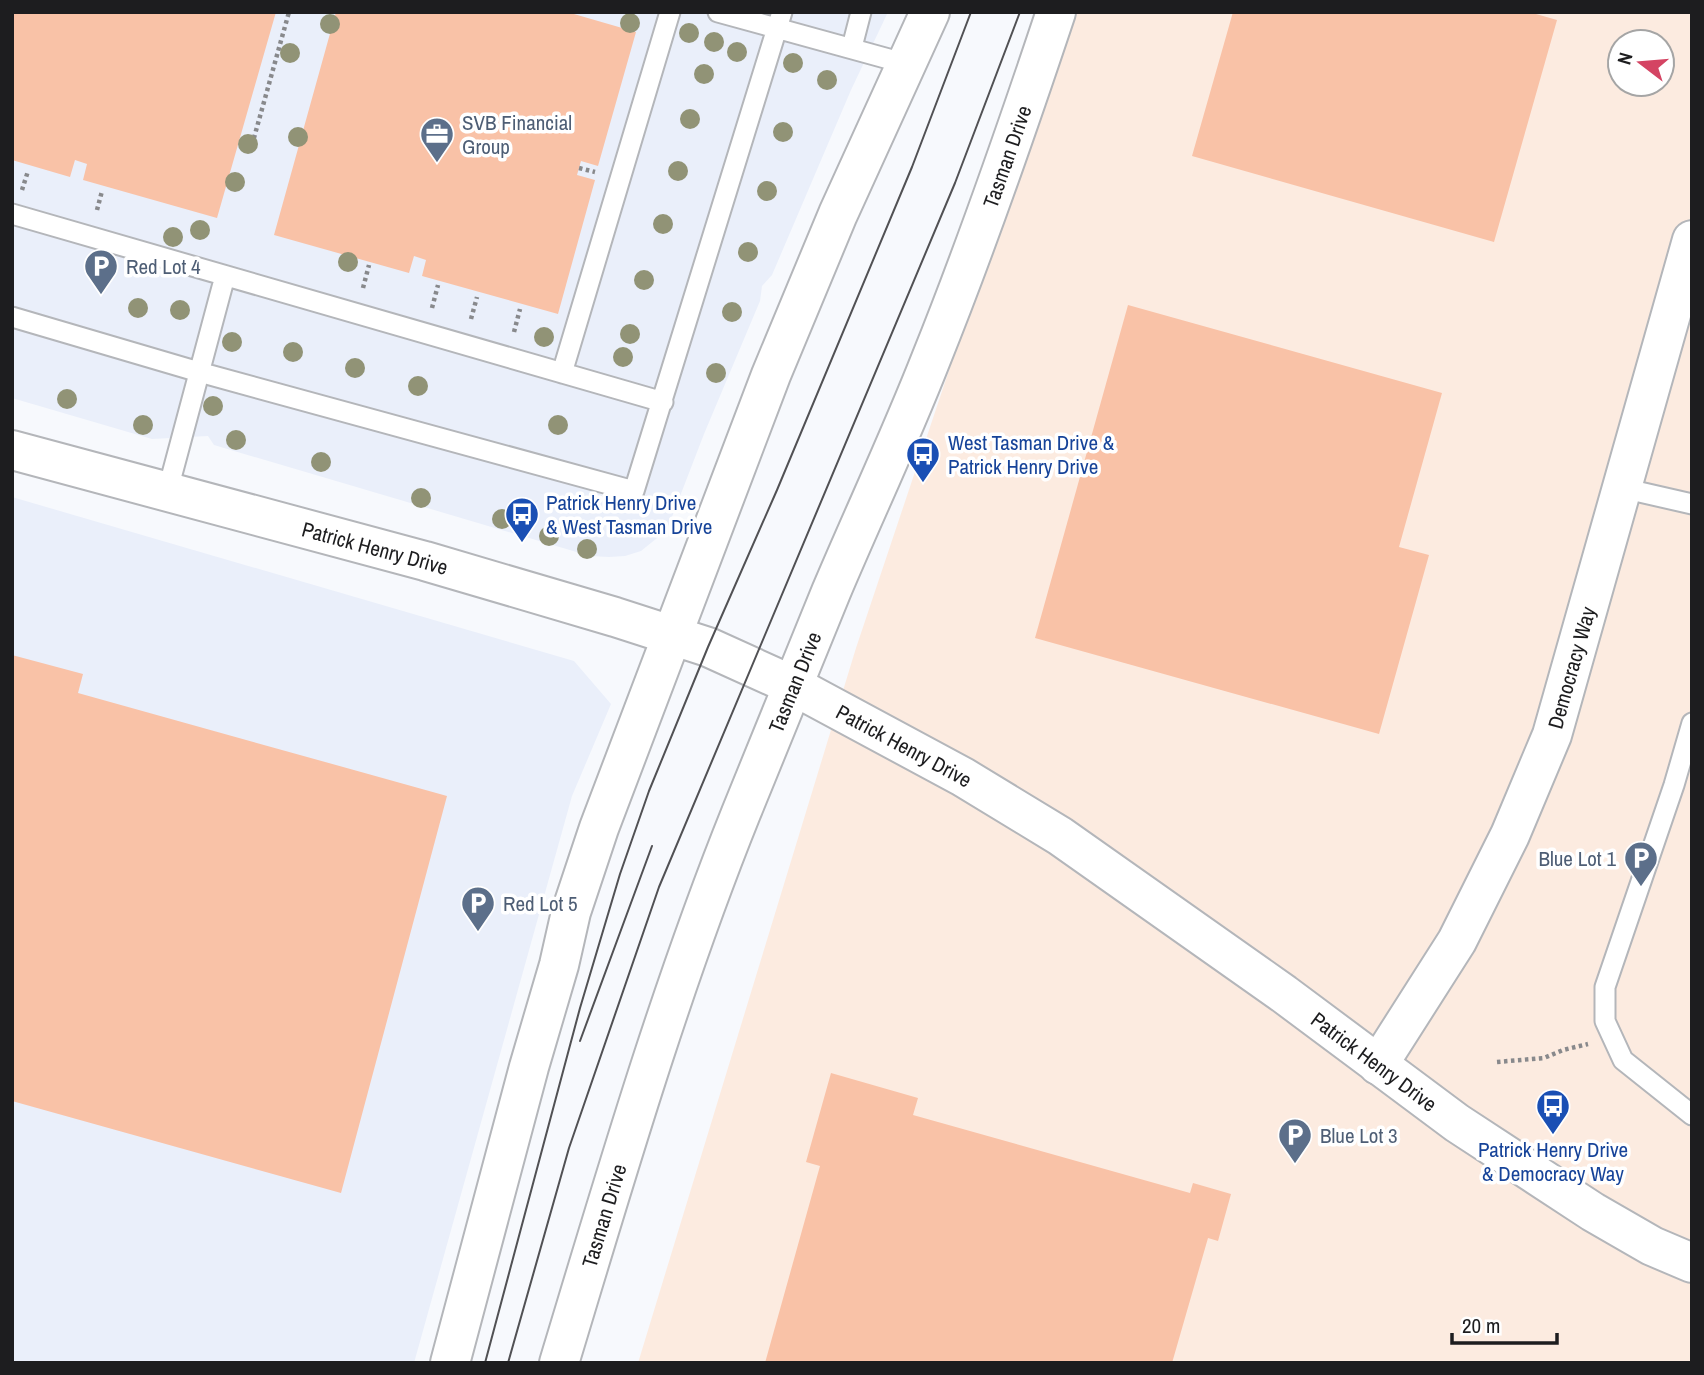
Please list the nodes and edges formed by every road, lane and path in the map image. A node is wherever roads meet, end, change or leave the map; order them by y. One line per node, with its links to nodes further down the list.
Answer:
1 (289, 12): 10 (path)
2 (670, 12): 18 (lane)
3 (718, 12): 7 (lane)
4 (861, 12): 8 (lane)
5 (930, 12): 9 (main road)
6 (1056, 12): 25 (main road, Tasman Drive)
7 (780, 20): 8 (lane); 19 (lane)
8 (852, 47): 9 (lane)
9 (907, 64): 24 (main road)
10 (252, 145)
11 (579, 168): 12 (path)
12 (598, 173)
13 (12, 214): 15 (lane)
14 (1692, 240): 21 (main road, Democracy Way)
15 (225, 276): 17 (lane); 18 (lane)
16 (12, 317): 17 (lane)
17 (199, 372): 19 (lane); 22 (lane)
18 (562, 373): 19 (lane)
19 (663, 402)
20 (12, 450): 22 (main road, Patrick Henry Drive)
21 (1622, 488): 23 (lane); 29 (main road, Democracy Way)
22 (167, 493): 24 (main road, Patrick Henry Drive)
23 (1692, 505)
24 (671, 634): 25 (main road, Patrick Henry Drive); 32 (main road)
25 (794, 687): 29 (main road, Patrick Henry Drive); 33 (main road, Tasman Drive)
26 (1692, 723): 27 (lane)
27 (1613, 1039): 28 (path); 30 (lane)
28 (1497, 1062)
29 (1378, 1065): 31 (main road, Patrick Henry Drive)
30 (1692, 1115)
31 (1692, 1263)
32 (450, 1363)
33 (559, 1363)

